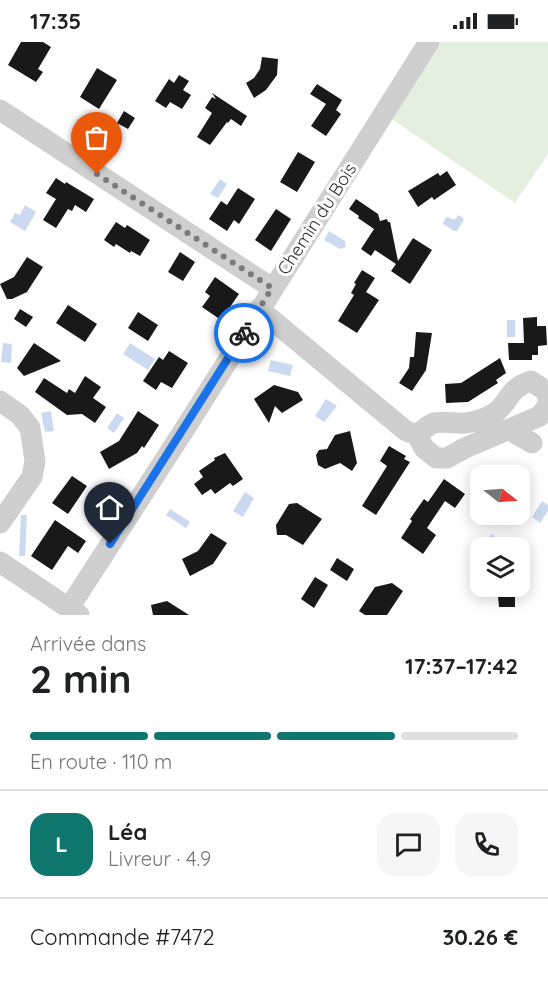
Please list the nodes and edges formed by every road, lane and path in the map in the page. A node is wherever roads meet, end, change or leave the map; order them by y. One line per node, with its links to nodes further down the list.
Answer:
1 (429, 42): 3 (street, Chemin du Bois)
2 (0, 110): 3 (street)
3 (272, 288): 4 (street, Chemin du Bois)
4 (259, 309): 9 (street); 13 (street, Chemin du Bois)
5 (548, 398): 9 (street)
6 (0, 401): 11 (street)
7 (548, 405): 8 (street)
8 (508, 429): 9 (street); 10 (street)
9 (417, 435)
10 (532, 443)
11 (0, 523)
12 (0, 562): 13 (street)
13 (74, 611)

